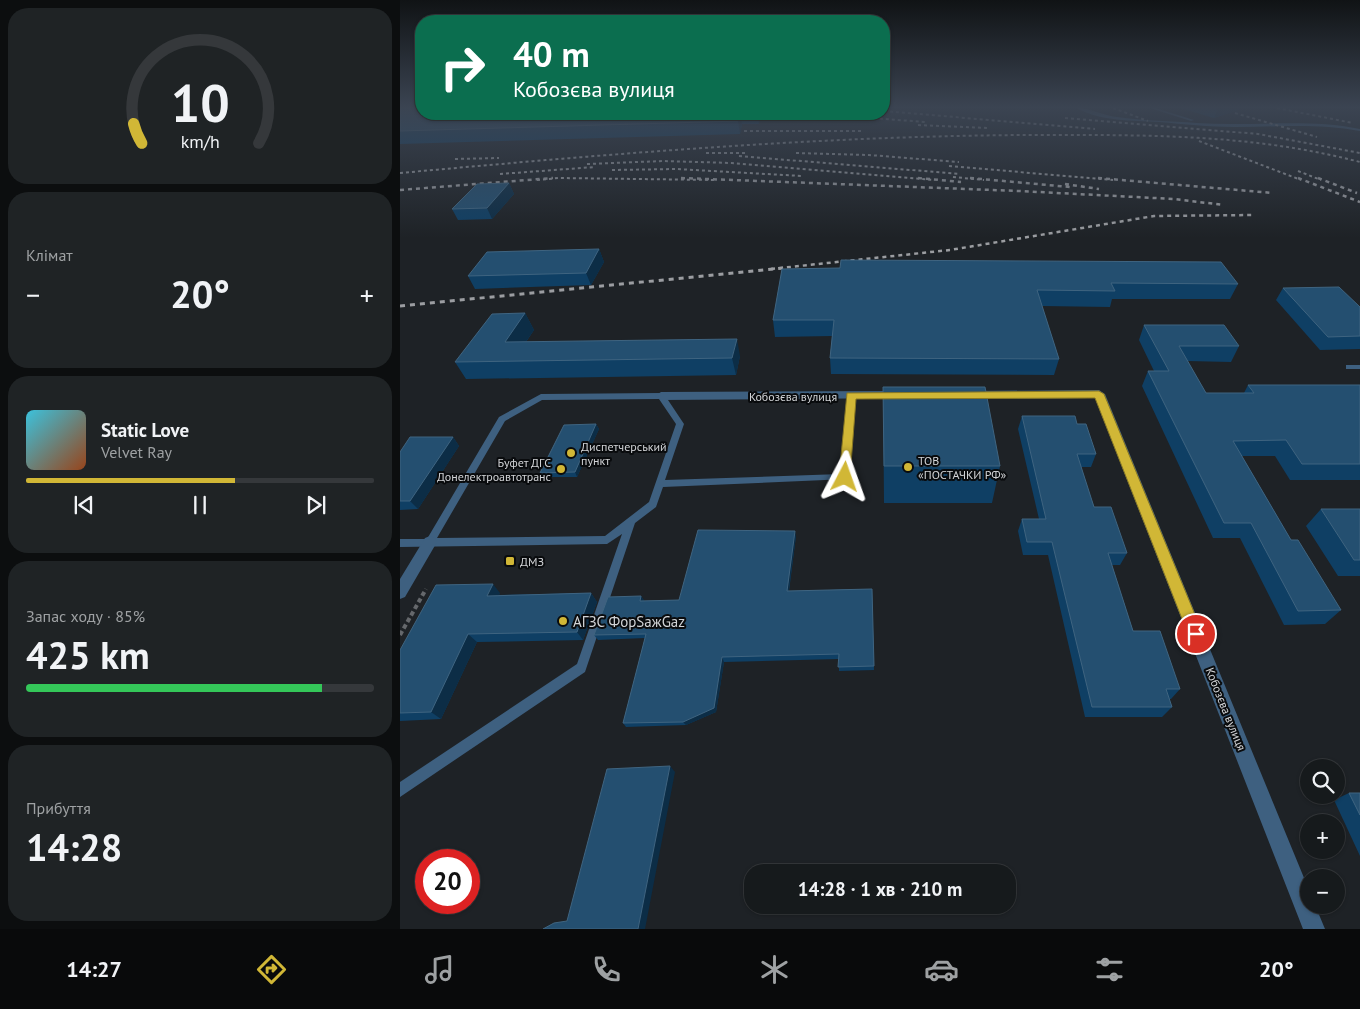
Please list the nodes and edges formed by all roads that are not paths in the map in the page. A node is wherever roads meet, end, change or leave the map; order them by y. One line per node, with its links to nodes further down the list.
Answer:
1 (1349, 367): 2 (lane)
2 (1360, 367)
3 (851, 395): 4 (street, Кобозєва вулиця); 6 (street, Кобозєва вулиця); 7 (lane)
4 (910, 395)
5 (950, 395): 13 (street, Кобозєва вулиця)
6 (661, 396): 7 (lane); 9 (lane)
7 (660, 484): 8 (lane)
8 (631, 521): 9 (lane); 12 (lane)
9 (430, 542): 10 (lane); 11 (street)
10 (400, 543)
11 (400, 592)
12 (400, 790)
13 (1314, 929)

